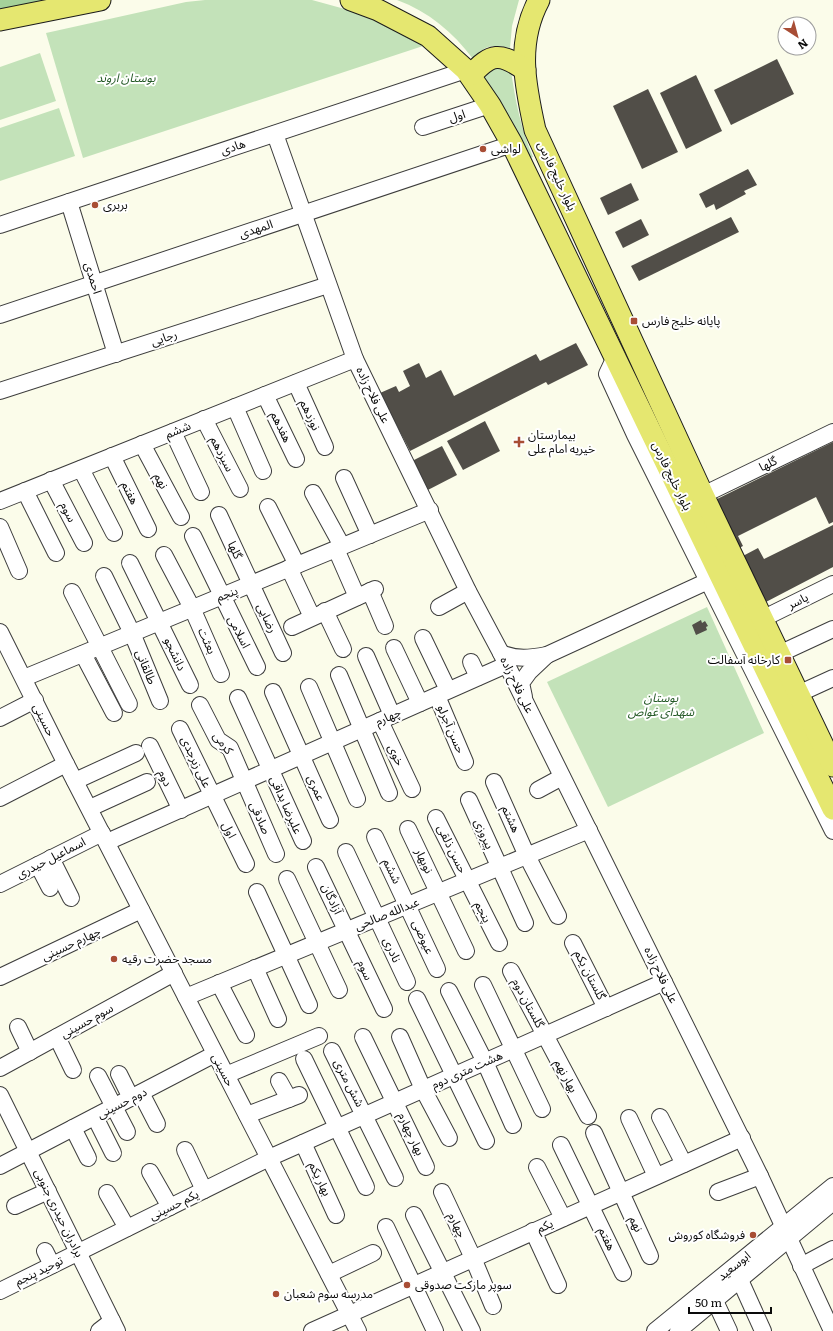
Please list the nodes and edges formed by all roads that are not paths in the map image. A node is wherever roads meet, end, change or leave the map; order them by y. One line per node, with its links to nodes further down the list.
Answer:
1 (100, 0): 4 (main road)
2 (351, 0): 6 (main road, بلوار خلیج فارس)
3 (539, 0): 5 (main road, بلوار خلیج فارس)
4 (0, 20)
5 (524, 70): 6 (main road); 39 (main road, بلوار خلیج فارس)
6 (469, 72): 7 (main road, بلوار خلیج فارس); 9 (street, هادی)
7 (490, 105): 8 (street, اول); 10 (main road, بلوار خلیج فارس)
8 (423, 127)
9 (274, 134): 11 (street, هادی); 12 (street, علی فلاح زاده)
10 (512, 144): 12 (street, المهدی); 18 (main road, بلوار خلیج فارس)
11 (69, 202): 13 (street, هادی); 14 (street, احمدی)
12 (303, 214): 14 (street, المهدی); 15 (street, علی فلاح زاده)
13 (0, 225)
14 (94, 283): 16 (street, المهدی); 17 (street, احمدی)
15 (328, 285): 17 (street, رجایی); 19 (street, علی فلاح زاده)
16 (0, 315)
17 (116, 354): 21 (street, رجایی)
18 (615, 357): 58 (street); 128 (main road, بلوار خلیج فارس)
19 (355, 359): 20 (street, ششم); 42 (street, علی فلاح زاده)
20 (296, 383): 22 (street, ششم); 28 (street, نوزدهم)
21 (0, 391)
22 (265, 395): 23 (street, ششم); 30 (street, هفدهم)
23 (235, 407): 24 (street, ششم); 32 (street)
24 (204, 420): 25 (street, ششم); 35 (street, سیزدهم)
25 (173, 432): 27 (street, ششم); 37 (street)
26 (833, 432): 39 (street, گلها)
27 (142, 444): 29 (street, ششم); 44 (street, نهم)
28 (325, 447)
29 (112, 456): 31 (street, ششم); 46 (street, هفتم)
30 (296, 459)
31 (81, 469): 34 (street, ششم); 47 (street)
32 (263, 471)
33 (344, 478): 48 (street)
34 (51, 480): 36 (street, ششم); 50 (street, سوم)
35 (240, 489)
36 (25, 491): 40 (street, ششم); 52 (street)
37 (202, 492)
38 (313, 493): 51 (street)
39 (703, 495): 68 (main road, بلوار خلیج فارس)
40 (0, 501)
41 (268, 507): 55 (street)
42 (430, 510): 48 (street, پنجم); 61 (street, علی فلاح زاده)
43 (219, 515): 59 (street, گلها)
44 (181, 517)
45 (0, 527): 56 (street)
46 (148, 529)
47 (114, 533)
48 (370, 535): 51 (street, پنجم)
49 (193, 536): 64 (street, اسلامی)
50 (84, 543)
51 (339, 548): 55 (street, پنجم); 63 (street)
52 (56, 553)
53 (164, 555): 66 (street, بعثت)
54 (130, 563): 69 (street, دانشجو)
55 (293, 567): 59 (street, پنجم); 67 (street)
56 (19, 571)
57 (104, 576): 74 (street, طالقانی)
58 (708, 581): 82 (street); 134 (street)
59 (251, 584): 64 (street, پنجم); 79 (street, رضایی)
60 (833, 584): 68 (street, یاسر)
61 (468, 591): 65 (street); 84 (street, علی فلاح زاده)
62 (72, 592): 76 (street)
63 (367, 592): 67 (street); 70 (street)
64 (222, 596): 66 (street, پنجم); 86 (street, اسلامی)
65 (439, 606)
66 (192, 608): 69 (street, پنجم); 87 (street, بعثت)
67 (318, 614): 71 (street); 78 (street)
68 (762, 619): 81 (main road, بلوار خلیج فارس)
69 (160, 622): 74 (street, پنجم); 92 (street, دانشجو)
70 (385, 626)
71 (292, 627)
72 (833, 629): 81 (street)
73 (0, 632): 90 (street, حسینی)
74 (132, 633): 76 (street, پنجم); 99 (street, طالقانی)
75 (423, 638): 95 (street)
76 (101, 646): 80 (street, پنجم); 102 (street)
77 (394, 648): 101 (street)
78 (343, 649)
79 (284, 653)
80 (83, 654): 90 (street, پنجم); 104 (street)
81 (779, 654): 96 (main road, بلوار خلیج فارس)
82 (547, 655): 84 (street); 100 (street)
83 (366, 656): 106 (street, خوی)
84 (504, 659): 89 (street, چهارم); 100 (street, علی فلاح زاده)
85 (471, 662): 89 (street)
86 (257, 667)
87 (221, 674)
88 (338, 675): 108 (street)
89 (478, 677): 95 (street, چهارم)
90 (24, 678): 98 (street, حسینی)
91 (833, 678): 96 (street)
92 (190, 685)
93 (309, 687): 109 (street)
94 (273, 692): 111 (street, عمری)
95 (443, 693): 101 (street, چهارم); 112 (street, حسن آجرلو)
96 (798, 694): 110 (main road, بلوار خلیج فارس)
97 (238, 698): 114 (street)
98 (35, 700): 105 (street); 113 (street, حسینی)
99 (160, 701)
100 (525, 702): 115 (street, علی فلاح زاده)
101 (420, 703): 106 (street, چهارم)
102 (129, 704)
103 (200, 705): 117 (street, کرمی)
104 (114, 713)
105 (0, 718)
106 (386, 718): 108 (street, چهارم); 120 (street, خوی)
107 (180, 729): 123 (street, علی زبرجدی)
108 (361, 729): 109 (street, چهارم); 122 (street)
109 (332, 742): 111 (street, چهارم); 125 (street)
110 (831, 755)
111 (302, 756): 114 (street, چهارم); 131 (street, عمری)
112 (458, 757)
113 (66, 764): 116 (street, حسینی); 124 (street)
114 (270, 770): 117 (street, چهارم); 137 (street, علیرضا بداقی)
115 (562, 777): 121 (street); 133 (street, علی فلاح زاده)
116 (75, 781): 127 (street, حسینی); 129 (street, دوم)
117 (244, 781): 123 (street, چهارم); 139 (street, صادقی)
118 (147, 782): 127 (street)
119 (494, 782): 140 (street, هشتم)
120 (412, 789)
121 (538, 790)
122 (389, 793)
123 (212, 796): 129 (street, چهارم); 142 (street, اول)
124 (0, 798)
125 (357, 799)
126 (469, 800): 144 (street, پیروزی)
127 (90, 808): 135 (street, حسینی)
128 (833, 808)
129 (180, 810): 135 (street, چهارم)
130 (436, 818): 146 (street, حسن ذلقی)
131 (330, 820)
132 (408, 829): 150 (street, نوبهار)
133 (589, 830): 140 (street, عبدالله صالحی); 169 (street, علی فلاح زاده)
134 (833, 831)
135 (105, 837): 141 (street, اسماعیل حیدری); 153 (street, حسینی)
136 (375, 837): 152 (street, ششم)
137 (303, 841)
138 (346, 852): 155 (street, نادری)
139 (276, 854)
140 (527, 856): 144 (street, عبدالله صالحی); 154 (street, هشتم)
141 (44, 861): 147 (street, اسماعیل حیدری); 148 (street); 151 (street)
142 (246, 864)
143 (316, 867): 157 (street, آزادگان)
144 (498, 868): 146 (street, عبدالله صالحی); 156 (street, پیروزی)
145 (286, 880): 158 (street)
146 (467, 880): 150 (street, عبدالله صالحی); 159 (street, پنجم)
147 (0, 884)
148 (50, 888)
149 (257, 892): 162 (street)
150 (439, 892): 152 (street, عبدالله صالحی); 161 (street, نوبهار)
151 (70, 898)
152 (408, 905): 155 (street, عبدالله صالحی); 164 (street, عیوضی)
153 (142, 910): 166 (street, حسینی); 167 (street, چهارم حسینی)
154 (558, 916)
155 (377, 918): 157 (street, عبدالله صالحی); 168 (street, نادری)
156 (525, 922)
157 (347, 930): 158 (street, عبدالله صالحی); 178 (street, سوم)
158 (316, 943): 162 (street, عبدالله صالحی); 172 (street)
159 (499, 943)
160 (573, 943): 177 (street, گلستان یکم)
161 (466, 951)
162 (286, 955): 163 (street, عبدالله صالحی); 176 (street)
163 (255, 968): 170 (street, عبدالله صالحی); 179 (street)
164 (437, 969)
165 (511, 971): 181 (street, گلستان دوم)
166 (174, 973): 174 (street, حسینی); 185 (street, سوم حسینی)
167 (0, 977)
168 (407, 982)
169 (664, 982): 177 (street, هشت متری دوم); 219 (street, علی فلاح زاده)
170 (219, 983): 174 (street, عبدالله صالحی); 182 (street)
171 (484, 985): 187 (street)
172 (339, 990)
173 (449, 991): 192 (street)
174 (186, 997): 190 (street, حسینی)
175 (417, 999): 198 (street)
176 (309, 1005)
177 (606, 1008): 181 (street, هشت متری دوم)
178 (384, 1010)
179 (278, 1019)
180 (18, 1026): 189 (street)
181 (544, 1035): 187 (street, هشت متری دوم); 209 (street, بهار نهم)
182 (246, 1036)
183 (319, 1036): 196 (street)
184 (363, 1036): 203 (street, بهار چهارم)
185 (57, 1037): 189 (street, سوم حسینی); 194 (street)
186 (400, 1037): 200 (street)
187 (514, 1049): 192 (street, هشت متری دوم); 205 (street)
188 (332, 1051): 207 (street, شش متری)
189 (30, 1052): 193 (street, سوم حسینی)
190 (215, 1054): 196 (street, حسینی); 202 (street, دوم حسینی)
191 (304, 1059): 214 (street)
192 (485, 1062): 198 (street, هشت متری دوم); 213 (street)
193 (0, 1068)
194 (73, 1070)
195 (119, 1074): 202 (street)
196 (226, 1075): 206 (street, حسینی)
197 (98, 1076): 204 (street)
198 (454, 1076): 200 (street, هشت متری دوم); 220 (street)
199 (279, 1081): 206 (street)
200 (423, 1089): 203 (street, هشت متری دوم); 218 (street)
201 (0, 1095): 224 (street, برادران حیدری جنوبی)
202 (136, 1095): 204 (street, دوم حسینی); 212 (street)
203 (396, 1102): 207 (street, هشت متری دوم); 230 (street, بهار چهارم)
204 (114, 1107): 208 (street, دوم حسینی); 216 (street)
205 (542, 1109)
206 (247, 1115): 227 (street, حسینی)
207 (365, 1115): 214 (street, هشت متری دوم); 235 (street, شش متری)
208 (95, 1116): 215 (street, دوم حسینی); 225 (street)
209 (588, 1116)
210 (660, 1117): 228 (street)
211 (629, 1118): 233 (street)
212 (157, 1124)
213 (513, 1125)
214 (338, 1127): 221 (street, هشت متری دوم); 237 (street)
215 (73, 1128): 224 (street, دوم حسینی); 226 (street)
216 (127, 1132)
217 (594, 1133): 241 (street)
218 (448, 1138)
219 (742, 1138): 228 (street, یکم); 234 (street, علی فلاح زاده)
220 (486, 1141)
221 (303, 1143): 227 (street, هشت متری دوم); 248 (street, بهار یکم)
222 (562, 1145): 245 (street)
223 (185, 1150): 238 (street)
224 (28, 1151): 229 (street, دوم حسینی); 239 (street, برادران حیدری جنوبی)
225 (113, 1153)
226 (88, 1158)
227 (269, 1158): 238 (street, یکم حسینی); 263 (street, حسینی)
228 (684, 1164): 233 (street, یکم)
229 (0, 1166)
230 (426, 1167)
231 (537, 1167): 250 (street)
232 (150, 1172): 247 (street)
233 (656, 1176): 241 (street, یکم)
234 (760, 1176): 242 (street); 254 (street, علی فلاح زاده)
235 (395, 1178)
236 (833, 1186): 254 (street, ابوسعید)
237 (366, 1187)
238 (204, 1190): 247 (street, یکم حسینی)
239 (48, 1191): 246 (street); 256 (street, برادران حیدری جنوبی)
240 (442, 1192): 259 (street, چهارم)
241 (621, 1192): 245 (street, یکم); 258 (street, نهم)
242 (718, 1192)
243 (107, 1193): 252 (street)
244 (833, 1202): 254 (street, ابوسعید)
245 (591, 1205): 250 (street, یکم); 262 (street, هفتم)
246 (15, 1206)
247 (170, 1207): 252 (street, یکم حسینی)
248 (336, 1215)
249 (414, 1215): 261 (street)
250 (563, 1218): 253 (street, یکم)
251 (386, 1227): 265 (street)
252 (127, 1228): 256 (street, یکم حسینی)
253 (534, 1231): 259 (street, یکم); 266 (street)
254 (786, 1233): 260 (street, علی فلاح زاده); 264 (street, ابوسعید); 279 (street, ابوسعید)
255 (833, 1249): 260 (street)
256 (78, 1252): 267 (street, توحید پنجم); 272 (street, برادران حیدری جنوبی)
257 (373, 1254): 263 (street)
258 (650, 1256)
259 (473, 1258): 261 (street, یکم); 269 (street)
260 (802, 1266): 271 (street, علی فلاح زاده)
261 (444, 1271): 265 (street, یکم); 278 (street)
262 (623, 1273)
263 (329, 1274): 270 (street, حسینی)
264 (740, 1280): 268 (street, ابوسعید); 281 (street)
265 (414, 1284): 270 (street, یکم); 277 (street)
266 (558, 1285)
267 (2, 1286)
268 (715, 1301): 273 (street, ابوسعید); 280 (street)
269 (493, 1306)
270 (349, 1313): 275 (street, یکم); 276 (street, حسینی)
271 (830, 1321)
272 (114, 1326): 274 (street)
273 (686, 1328)
274 (99, 1331)
275 (312, 1331)
276 (358, 1331)
277 (435, 1331)
278 (472, 1331)
279 (654, 1331)
280 (729, 1331)
281 (763, 1331)

